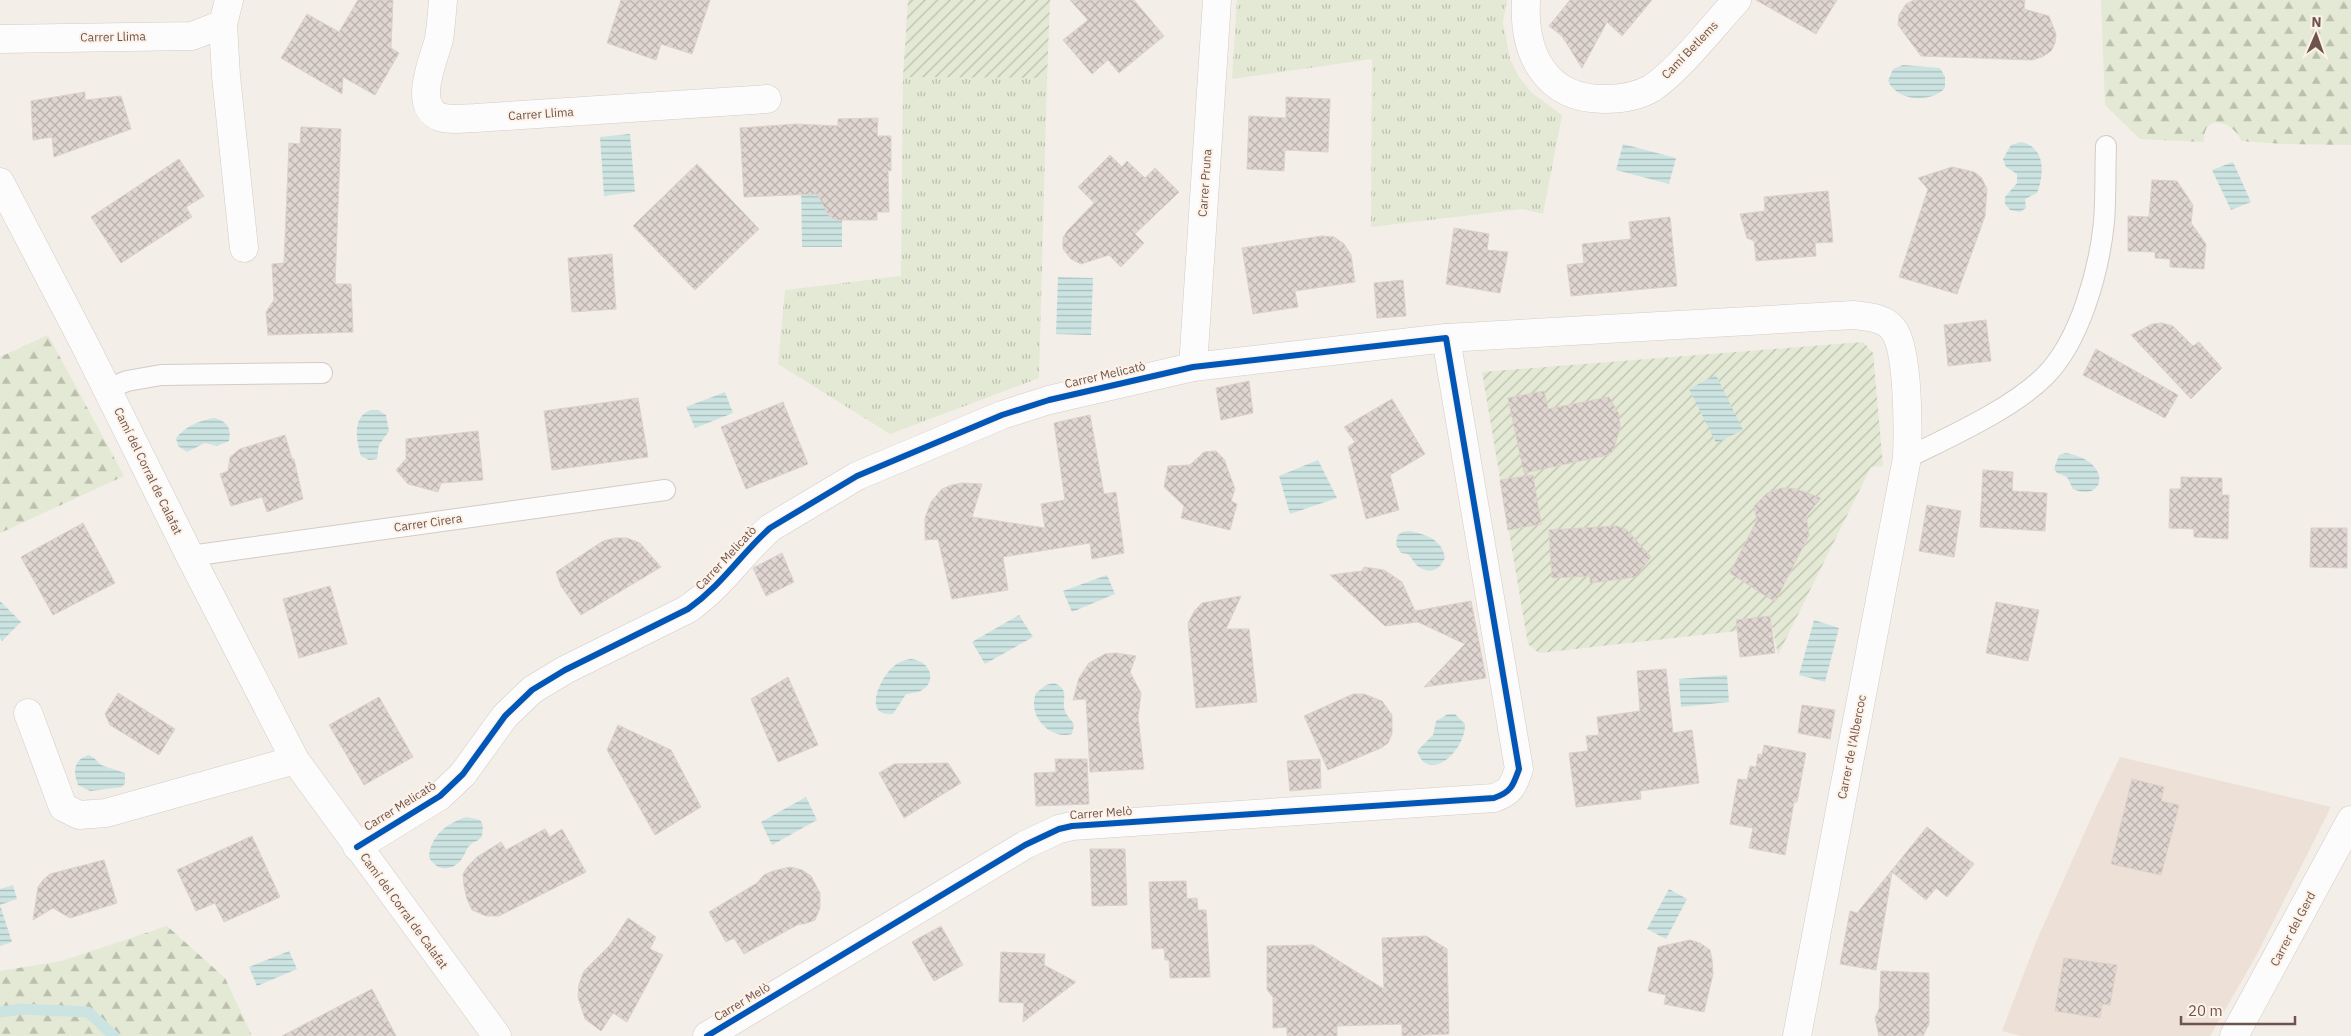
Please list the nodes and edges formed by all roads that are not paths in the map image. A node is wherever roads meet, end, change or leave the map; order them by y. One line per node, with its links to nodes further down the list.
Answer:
1 (443, 0): 7 (street, Carrer Llima)
2 (1217, 0): 12 (street, Carrer Pruna)
3 (1526, 0): 4 (street, Camí Betlems)
4 (1737, 0)
5 (226, 12): 6 (street, Carrer Llima); 10 (street, Carrer Llima)
6 (0, 39)
7 (767, 99)
8 (2106, 146): 15 (lane)
9 (0, 182): 14 (street, Camí del Corral de Calafat)
10 (244, 248)
11 (1446, 338): 12 (street, Carrer Melicatò); 15 (street, Carrer de l'Albercoc); 23 (street, Carrer Melò)
12 (1193, 367): 21 (street, Carrer Melicatò)
13 (322, 373): 14 (lane)
14 (107, 388): 17 (street, Camí del Corral de Calafat)
15 (1908, 458): 24 (street, Carrer de l'Albercoc)
16 (665, 490): 17 (lane, Carrer Cirera)
17 (190, 556): 19 (street, Camí del Corral de Calafat)
18 (28, 713): 19 (street)
19 (295, 760): 21 (street, Camí del Corral de Calafat)
20 (2351, 820): 25 (street, Carrer del Gerd)
21 (357, 847): 22 (street, Camí del Corral de Calafat)
22 (497, 1036)
23 (707, 1036)
24 (1797, 1036)
25 (2234, 1036)

